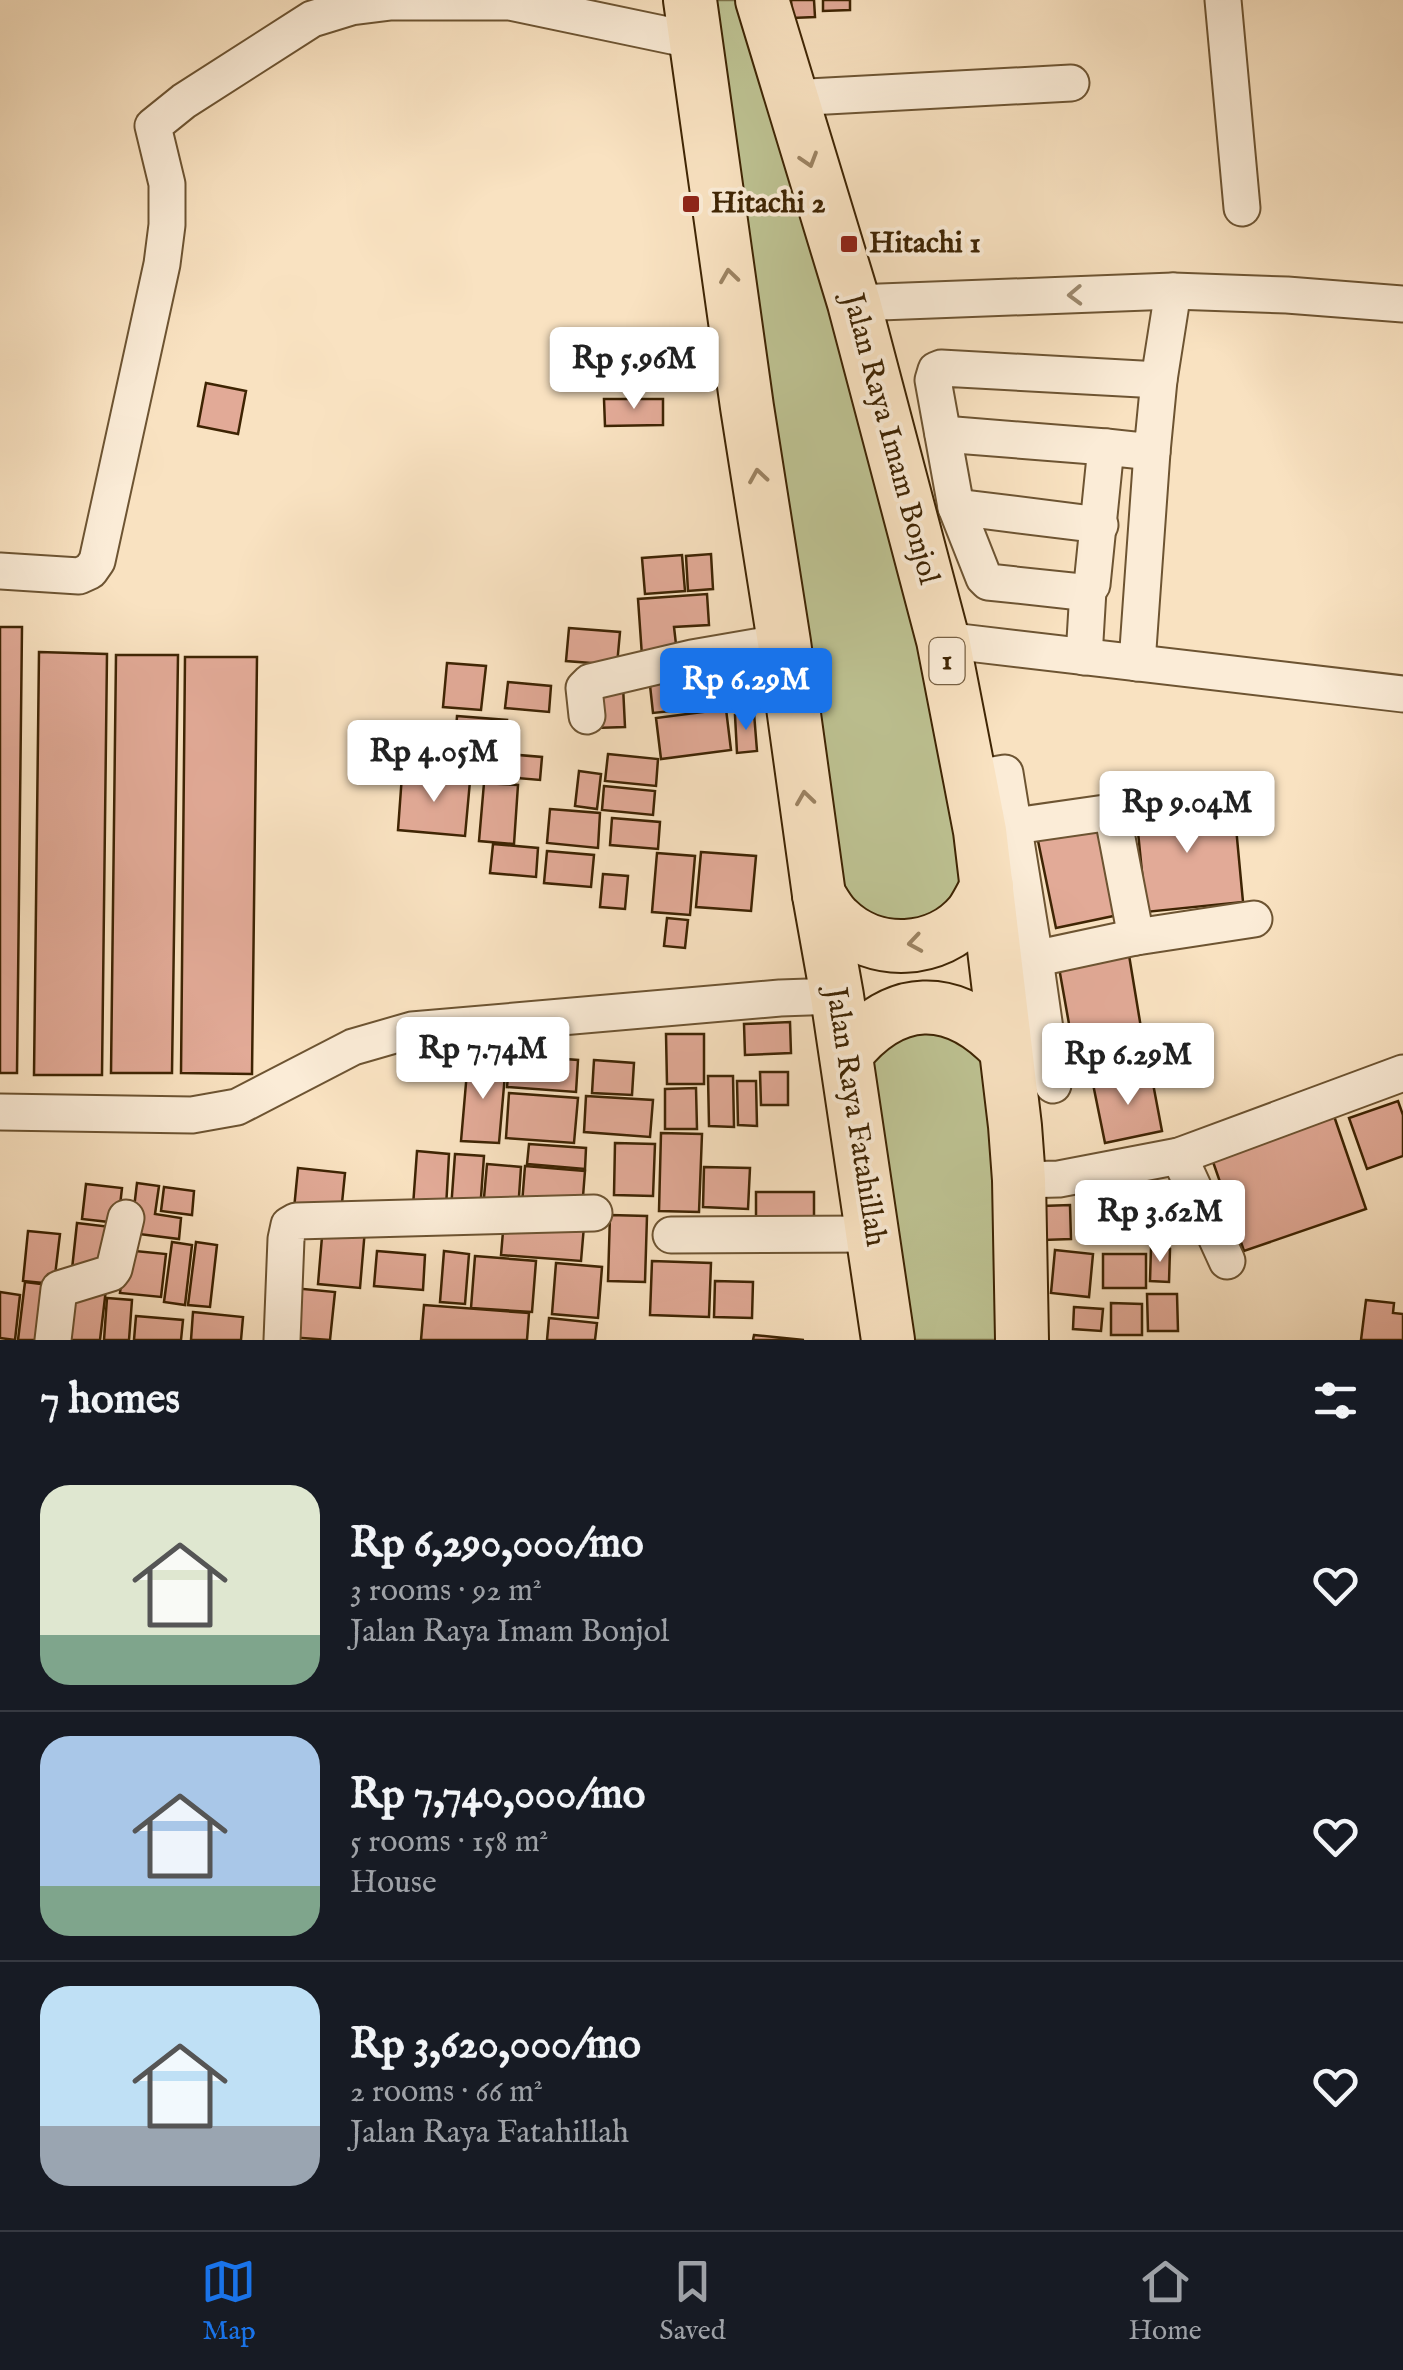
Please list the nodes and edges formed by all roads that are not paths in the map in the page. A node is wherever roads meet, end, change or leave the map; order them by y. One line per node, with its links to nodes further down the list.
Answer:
1 (762, 0): 5 (highway, Jalan Raya Imam Bonjol / 1)
2 (1222, 0): 6 (street)
3 (693, 20): 16 (street); 19 (highway, one-way to 3)
4 (1071, 84): 5 (street)
5 (790, 98): 8 (highway, Jalan Raya Imam Bonjol / 1, one-way to 8)
6 (1242, 208)
7 (1172, 291): 8 (street, one-way to 8); 9 (street); 10 (street)
8 (854, 303): 18 (highway, Jalan Raya Imam Bonjol / 1)
9 (1403, 304)
10 (1159, 380): 11 (street); 13 (street)
11 (943, 434): 12 (street); 14 (street)
12 (1106, 447): 13 (street); 15 (street)
13 (1152, 452): 21 (street)
14 (956, 507): 15 (street); 17 (street)
15 (1100, 525): 17 (street)
16 (0, 571)
17 (1088, 590): 20 (street)
18 (943, 640): 20 (street); 24 (highway, Jalan Raya Imam Bonjol / 1)
19 (784, 642): 23 (street); 26 (highway, one-way to 19)
20 (1084, 657): 21 (street)
21 (1138, 663): 22 (street)
22 (1403, 694)
23 (587, 716)
24 (997, 828): 25 (highway, Jalan Raya Imam Bonjol / 1); 28 (street); 29 (street)
25 (987, 886): 26 (highway, one-way to 26); 29 (highway, 1)
26 (818, 894): 30 (highway, Jalan Raya Fatahillah)
27 (1254, 919): 28 (street)
28 (1136, 937): 29 (street)
29 (1016, 963): 31 (highway, 1); 34 (street)
30 (836, 996): 32 (highway, Jalan Raya Fatahillah); 35 (street)
31 (1005, 1048): 32 (highway); 37 (highway, 1)
32 (846, 1054): 40 (highway, Jalan Raya Fatahillah)
33 (1403, 1073): 36 (street)
34 (1053, 1085)
35 (0, 1112)
36 (1179, 1156): 37 (street); 42 (street)
37 (1019, 1180): 46 (highway, 1)
38 (594, 1213): 44 (street)
39 (126, 1218): 43 (street)
40 (873, 1234): 41 (street); 45 (highway, Jalan Raya Fatahillah)
41 (670, 1236)
42 (1228, 1261)
43 (53, 1340)
44 (282, 1340)
45 (888, 1340)
46 (1022, 1340)

